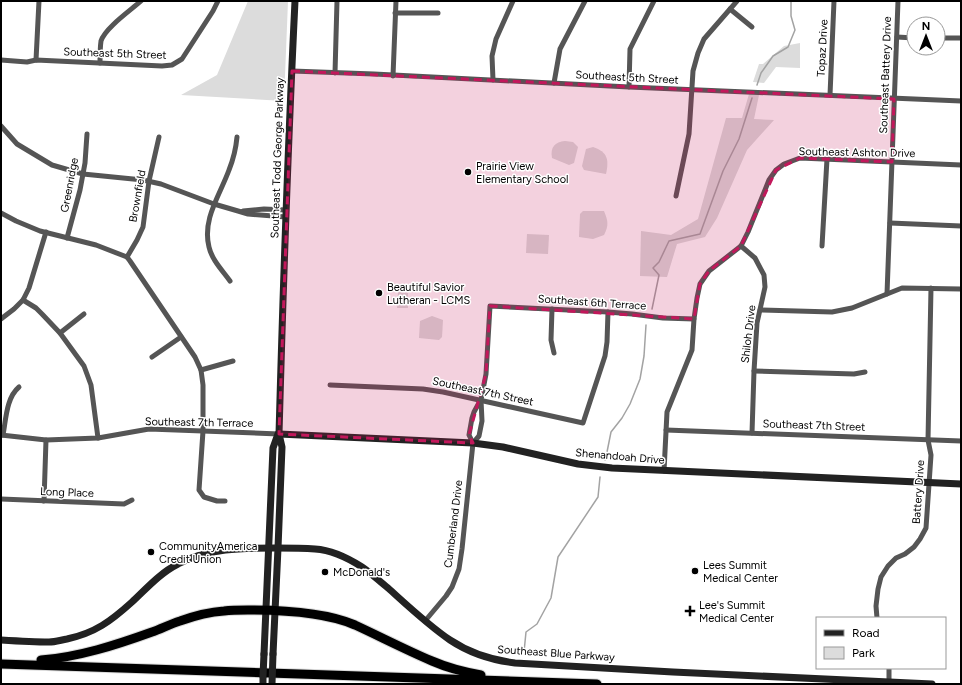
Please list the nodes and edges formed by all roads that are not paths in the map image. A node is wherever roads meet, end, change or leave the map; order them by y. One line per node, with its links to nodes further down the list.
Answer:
1 (39, 1): 22 (street)
2 (141, 1): 23 (street)
3 (218, 1): 23 (street, Southeast 5th Street)
4 (295, 1): 24 (street, Southeast Todd George Parkway)
5 (337, 1): 25 (street)
6 (396, 1): 14 (street)
7 (513, 1): 27 (street)
8 (585, 1): 28 (street)
9 (654, 1): 29 (street)
10 (737, 1): 13 (street)
11 (834, 1): 31 (street, Topaz Drive)
12 (898, 1): 17 (street, Southeast Battery Drive)
13 (730, 9): 16 (street); 30 (street)
14 (395, 13): 15 (street); 26 (street)
15 (438, 13)
16 (752, 27)
17 (897, 37): 18 (street); 32 (street, Southeast Battery Drive)
18 (906, 38)
19 (946, 38): 20 (street)
20 (961, 38)
21 (1, 60): 22 (street, Southeast 5th Street)
22 (36, 60): 23 (street, Southeast 5th Street)
23 (100, 63)
24 (292, 71): 25 (street, Southeast 5th Street); 46 (street, Southeast Todd George Parkway)
25 (335, 73): 26 (street, Southeast 5th Street)
26 (393, 76): 27 (street, Southeast 5th Street)
27 (493, 80): 28 (street, Southeast 5th Street)
28 (554, 83): 29 (street, Southeast 5th Street)
29 (629, 87): 30 (street, Southeast 5th Street)
30 (692, 90): 31 (street, Southeast 5th Street); 43 (street)
31 (830, 95): 32 (street, Southeast 5th Street)
32 (894, 99): 33 (street, Southeast 5th Street); 39 (street, Southeast Battery Drive)
33 (961, 101)
34 (1, 126): 41 (street)
35 (87, 134): 41 (street, Greenridge)
36 (160, 137): 42 (street, Brownfield)
37 (237, 137): 44 (street)
38 (827, 159): 39 (street, Southeast Ashton Drive); 51 (street, Southeast Ashton Drive); 52 (street)
39 (892, 162): 40 (street, Southeast Ashton Drive); 47 (street, Southeast Battery Drive)
40 (961, 164)
41 (83, 174): 42 (street); 50 (street, Greenridge)
42 (149, 181): 44 (street); 53 (street, Brownfield)
43 (676, 196)
44 (214, 204): 46 (street); 54 (street)
45 (1, 213): 49 (street)
46 (286, 213): 80 (street, Southeast Todd George Parkway)
47 (890, 223): 48 (street); 57 (street, Southeast Battery Drive)
48 (961, 226)
49 (46, 232): 50 (street); 58 (street)
50 (67, 238): 53 (street)
51 (741, 246): 61 (street, Shiloh Drive); 64 (street, Southeast Ashton Drive)
52 (822, 246)
53 (126, 257): 67 (street)
54 (230, 281)
55 (931, 288): 56 (street); 57 (street); 85 (street)
56 (961, 289)
57 (887, 294): 61 (street)
58 (23, 300): 65 (street); 66 (street)
59 (490, 306): 60 (street, Southeast 6th Terrace); 76 (street, Cumberland Drive)
60 (552, 309): 62 (street, Southeast 6th Terrace); 68 (street)
61 (760, 310): 72 (street, Shiloh Drive)
62 (608, 312): 64 (street, Southeast 6th Terrace); 76 (street, Southeast 7th Street)
63 (84, 314): 66 (street)
64 (694, 319): 77 (street, Southeast Ashton Drive)
65 (1, 320)
66 (60, 333): 82 (street)
67 (181, 338): 69 (street); 71 (street)
68 (554, 353)
69 (152, 357)
70 (233, 361): 71 (street)
71 (201, 370): 78 (street)
72 (754, 371): 73 (street); 79 (street, Shiloh Drive)
73 (865, 372)
74 (330, 385): 76 (street, Southeast 7th Street)
75 (19, 387): 81 (street)
76 (481, 400): 86 (street, Cumberland Drive); 86 (street, Cumberland Drive)
77 (666, 430): 79 (street, Southeast 7th Street); 87 (street, Southeast Ashton Drive)
78 (203, 431): 80 (street, Southeast 7th Terrace); 82 (street, Southeast 7th Terrace); 93 (street)
79 (752, 433): 85 (street, Southeast 7th Street)
80 (279, 434): 86 (street, Shenandoah Drive); 94 (street); 95 (street)
81 (2, 435): 83 (street, Southeast 7th Terrace)
82 (98, 438): 83 (street, Southeast 7th Terrace)
83 (46, 440): 92 (street)
84 (961, 440): 85 (street, Southeast 7th Street)
85 (928, 441): 88 (street, Battery Drive)
86 (473, 443): 87 (street, Shenandoah Drive); 98 (street, Cumberland Drive)
87 (664, 471): 88 (street, Shenandoah Drive)
88 (930, 483): 89 (street, Shenandoah Drive); 97 (street, Battery Drive)
89 (961, 484)
90 (1, 499): 92 (street, Long Place)
91 (132, 500): 92 (street, Long Place)
92 (44, 501)
93 (225, 501)
94 (269, 548): 95 (street, Southeast Blue Parkway); 96 (street); 99 (street, Southeast Blue Parkway)
95 (278, 548): 96 (street); 98 (street, Southeast Blue Parkway)
96 (270, 610): 100 (highway); 102 (highway); 104 (street, bridge); 105 (street, bridge)
97 (877, 617)
98 (425, 621): 103 (street, Southeast Blue Parkway)
99 (1, 640)
100 (3, 664): 102 (highway)
101 (889, 669): 103 (street)
102 (533, 681): 106 (highway)
103 (889, 682): 107 (street, Southeast Blue Parkway)
104 (263, 684)
105 (272, 684)
106 (597, 684)
107 (932, 684)

